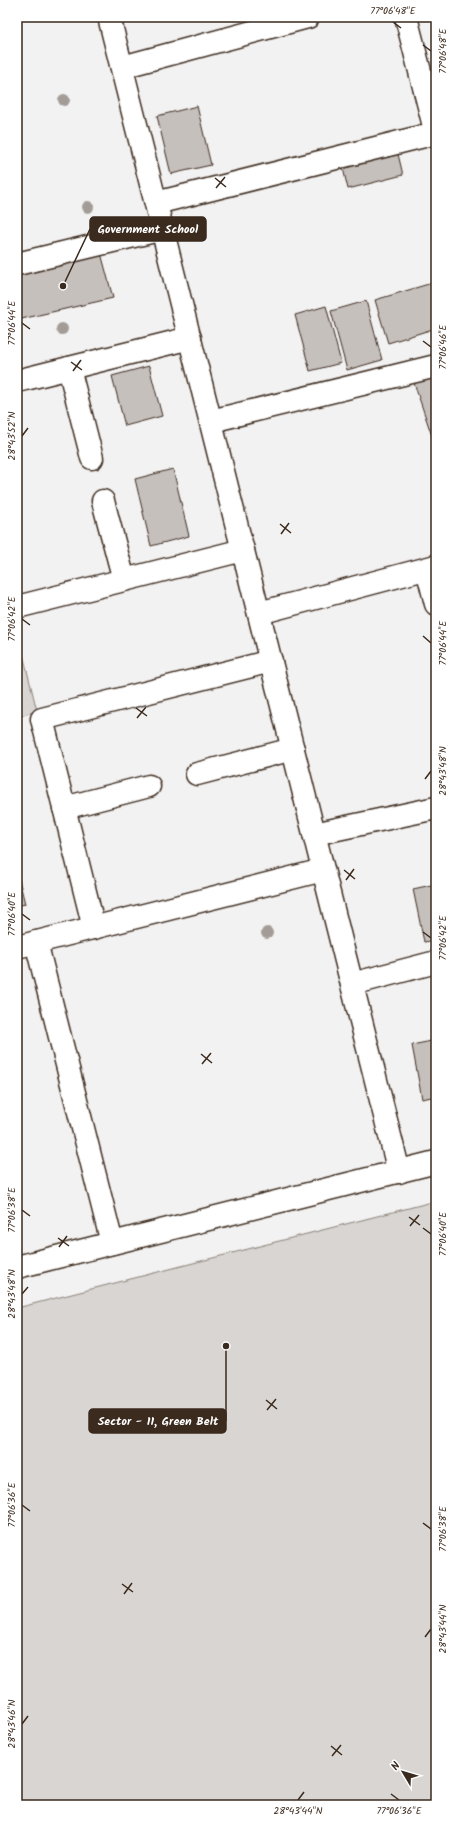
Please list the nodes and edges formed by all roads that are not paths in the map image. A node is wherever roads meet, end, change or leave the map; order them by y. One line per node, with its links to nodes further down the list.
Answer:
1 (109, 17): 4 (street)
2 (308, 17): 4 (street)
3 (406, 17): 5 (street)
4 (122, 67): 6 (street)
5 (436, 133): 6 (street)
6 (156, 203): 7 (street)
7 (163, 229): 8 (street); 9 (street)
8 (17, 264)
9 (190, 338): 11 (street); 13 (street)
10 (436, 366): 13 (street)
11 (69, 368): 12 (street); 14 (street)
12 (17, 381)
13 (211, 421): 16 (street)
14 (92, 458)
15 (103, 501): 18 (street)
16 (243, 550): 18 (street); 21 (street)
17 (432, 567): 19 (street); 21 (street)
18 (124, 580): 20 (street)
19 (436, 604)
20 (17, 607)
21 (259, 613): 22 (street)
22 (271, 661): 23 (street); 26 (street)
23 (293, 749): 24 (street); 28 (street)
24 (197, 774)
25 (149, 786): 26 (street)
26 (64, 808): 30 (street)
27 (436, 808): 28 (street)
28 (314, 834): 29 (street)
29 (323, 870): 30 (street); 33 (street)
30 (94, 928): 31 (street)
31 (26, 945): 36 (street)
32 (436, 962): 33 (street)
33 (352, 984): 35 (street)
34 (436, 1162): 35 (street)
35 (399, 1172): 36 (street)
36 (112, 1243): 37 (street)
37 (17, 1267)

